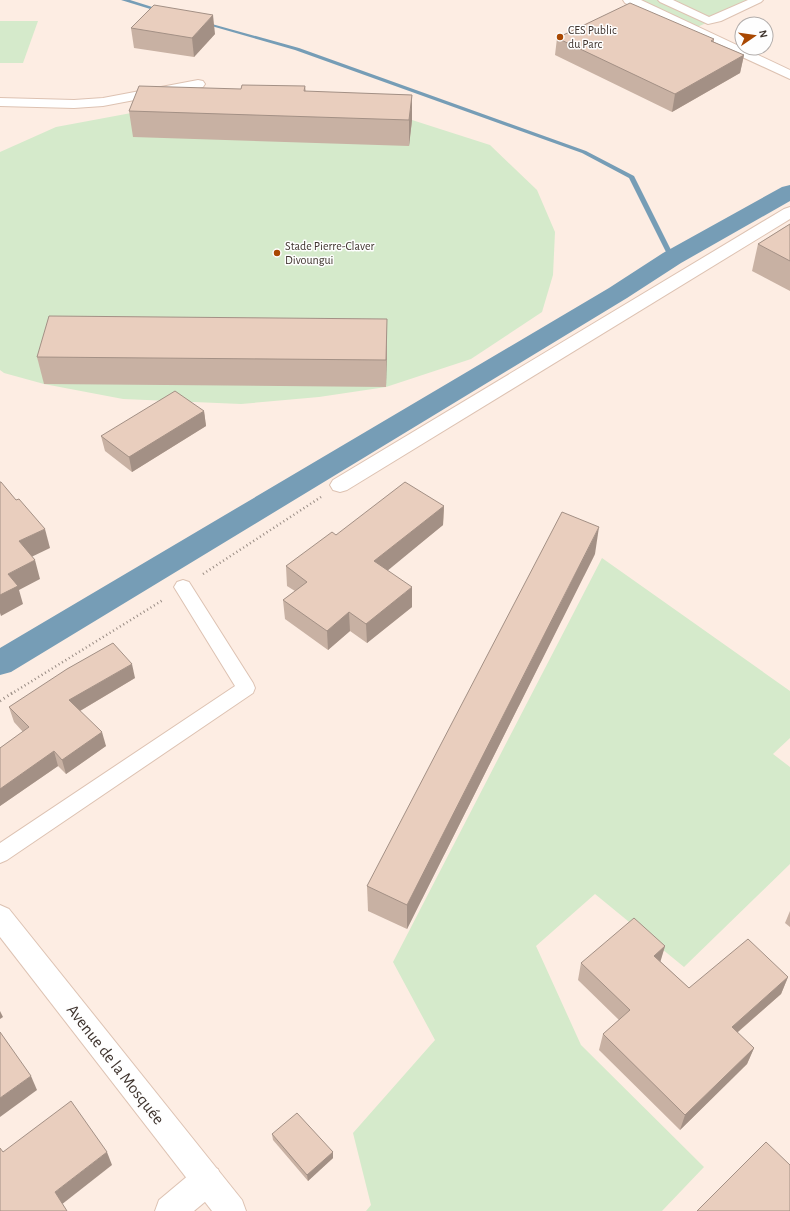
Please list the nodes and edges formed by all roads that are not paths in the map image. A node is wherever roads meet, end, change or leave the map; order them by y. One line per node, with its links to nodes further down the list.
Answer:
1 (630, 0): 4 (street)
2 (664, 0): 3 (lane)
3 (756, 0)
4 (790, 75)
5 (198, 84): 6 (street)
6 (0, 102)
7 (790, 212): 8 (street)
8 (340, 485)
9 (183, 587): 10 (lane)
10 (0, 854)
11 (0, 917): 12 (street, Avenue de la Mosquée)
12 (207, 1180): 13 (street); 14 (street, Avenue de la Mosquée)
13 (170, 1211)
14 (231, 1211)

